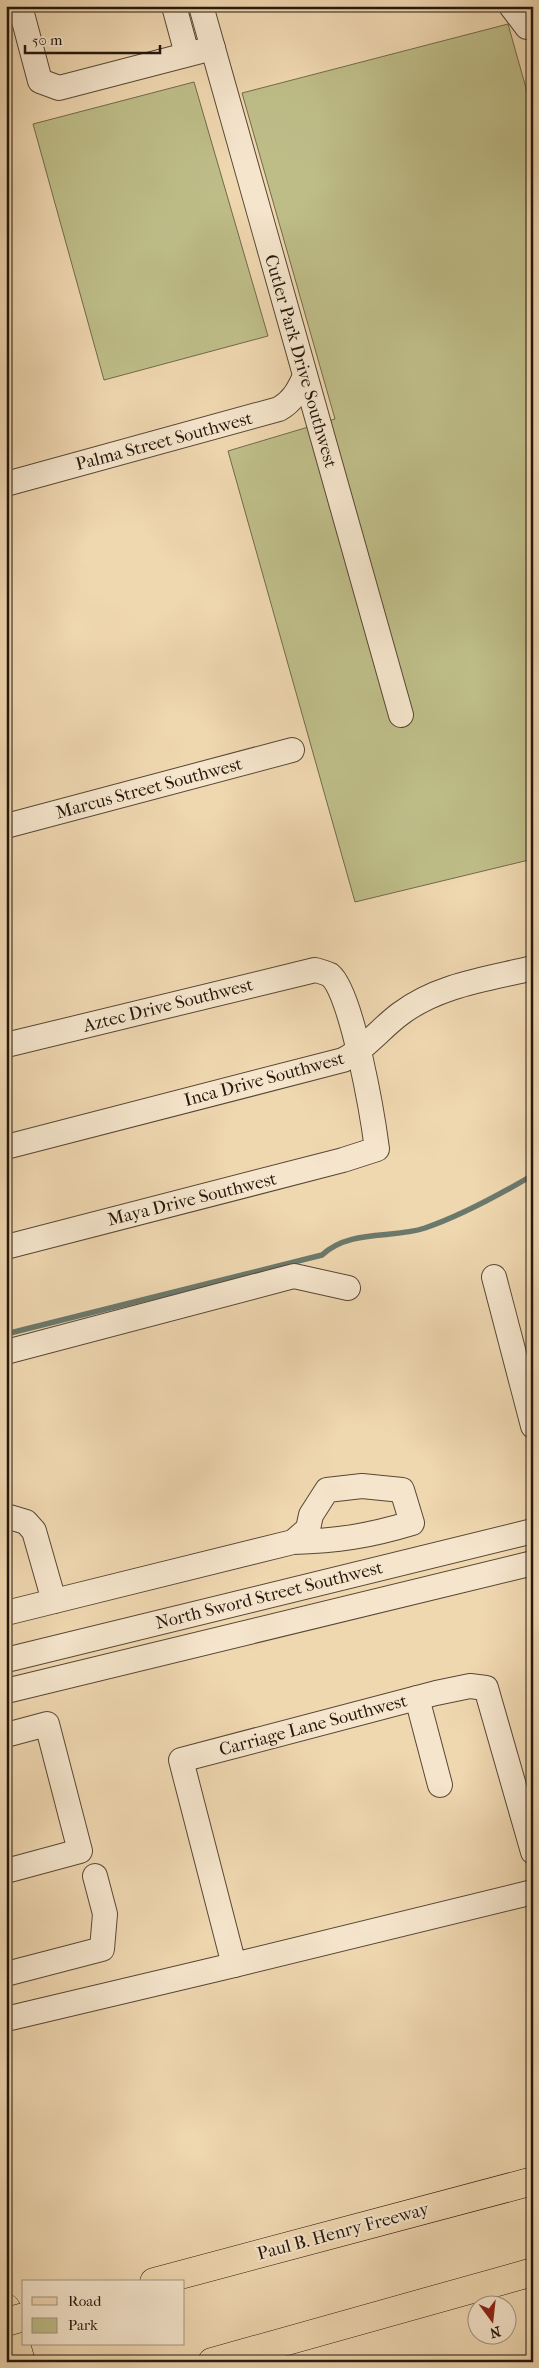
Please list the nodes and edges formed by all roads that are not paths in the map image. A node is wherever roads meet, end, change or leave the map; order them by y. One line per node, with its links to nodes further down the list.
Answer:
1 (20, 6): 7 (street)
2 (174, 6): 7 (street)
3 (201, 6): 6 (street, Cutler Park Drive Southwest)
4 (511, 6): 5 (street)
5 (530, 27)
6 (213, 48): 7 (street); 8 (street, Cutler Park Drive Southwest)
7 (188, 54)
8 (304, 376): 9 (street, Palma Street Southwest); 10 (street, Cutler Park Drive Southwest)
9 (6, 484)
10 (401, 715)
11 (292, 750): 12 (street, Marcus Street Southwest)
12 (6, 826)
13 (533, 968): 15 (street, Inca Drive Southwest)
14 (6, 1046): 15 (street, Aztec Drive Southwest)
15 (358, 1051): 16 (street, Inca Drive Southwest); 17 (street, Maya Drive Southwest)
16 (6, 1147)
17 (6, 1247)
18 (494, 1277): 21 (street)
19 (348, 1288): 20 (street)
20 (6, 1352)
21 (533, 1426)
22 (6, 1516): 26 (street)
23 (533, 1531): 28 (street, North Sword Street Southwest)
24 (293, 1542): 26 (street)
25 (533, 1563): 29 (street, North Sword Street Southwest)
26 (54, 1601): 27 (street)
27 (6, 1613)
28 (6, 1660)
29 (6, 1691)
30 (417, 1698): 32 (street); 33 (street, Carriage Lane Southwest); 37 (street, Carriage Lane Southwest)
31 (6, 1735): 34 (street)
32 (440, 1785)
33 (533, 1852)
34 (6, 1871)
35 (96, 1876): 38 (street)
36 (533, 1892): 37 (street)
37 (234, 1965): 39 (street)
38 (6, 1974)
39 (6, 2019)
40 (533, 2163): 42 (main road)
41 (533, 2181): 42 (main road, Paul B. Henry Freeway)
42 (357, 2227): 44 (main road, Paul B. Henry Freeway)
43 (533, 2272): 49 (main road)
44 (161, 2280)
45 (533, 2288): 49 (main road)
46 (6, 2308): 50 (main road)
47 (22, 2318): 48 (main road, bridge)
48 (6, 2322)
49 (305, 2336): 51 (main road)
50 (21, 2362)
51 (212, 2362)

